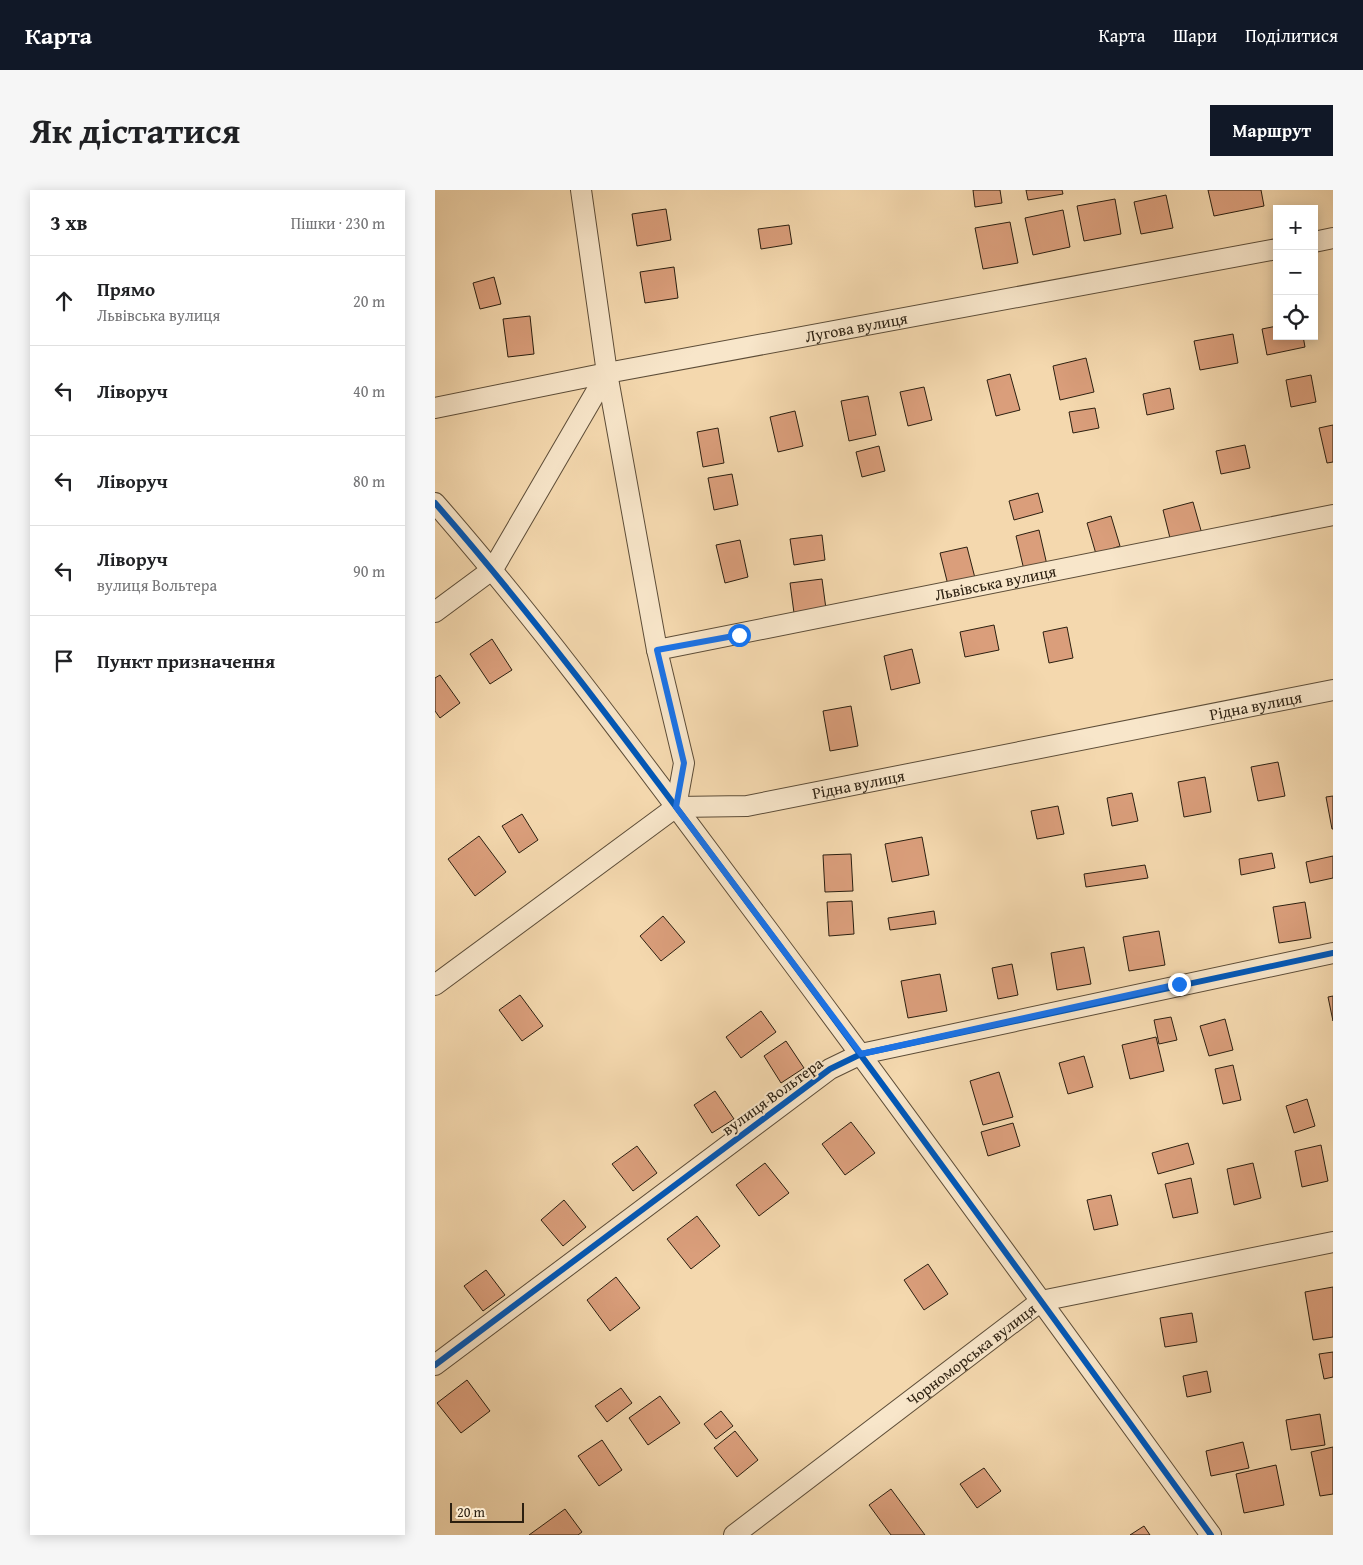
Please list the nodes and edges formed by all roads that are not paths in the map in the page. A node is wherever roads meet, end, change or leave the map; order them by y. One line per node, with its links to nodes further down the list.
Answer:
1 (581, 190): 5 (street)
2 (1333, 238): 3 (street)
3 (1318, 241)
4 (1273, 250): 5 (street, Лугова вулиця)
5 (607, 373): 6 (street, Лугова вулиця); 9 (street); 11 (street)
6 (435, 408)
7 (435, 503): 9 (street)
8 (1333, 515): 11 (street, Львівська вулиця)
9 (493, 569): 10 (street); 13 (street)
10 (435, 612)
11 (657, 650): 13 (street)
12 (1333, 690): 13 (street, Рідна вулиця)
13 (676, 807): 15 (street); 16 (street)
14 (1333, 953): 16 (street, вулиця Вольтера)
15 (435, 985)
16 (861, 1054): 18 (street); 19 (street, вулиця Вольтера)
17 (1333, 1242): 18 (street, Чорноморська вулиця)
18 (1041, 1301): 20 (street, Чорноморська вулиця); 21 (street)
19 (435, 1365)
20 (734, 1535)
21 (1211, 1535)

